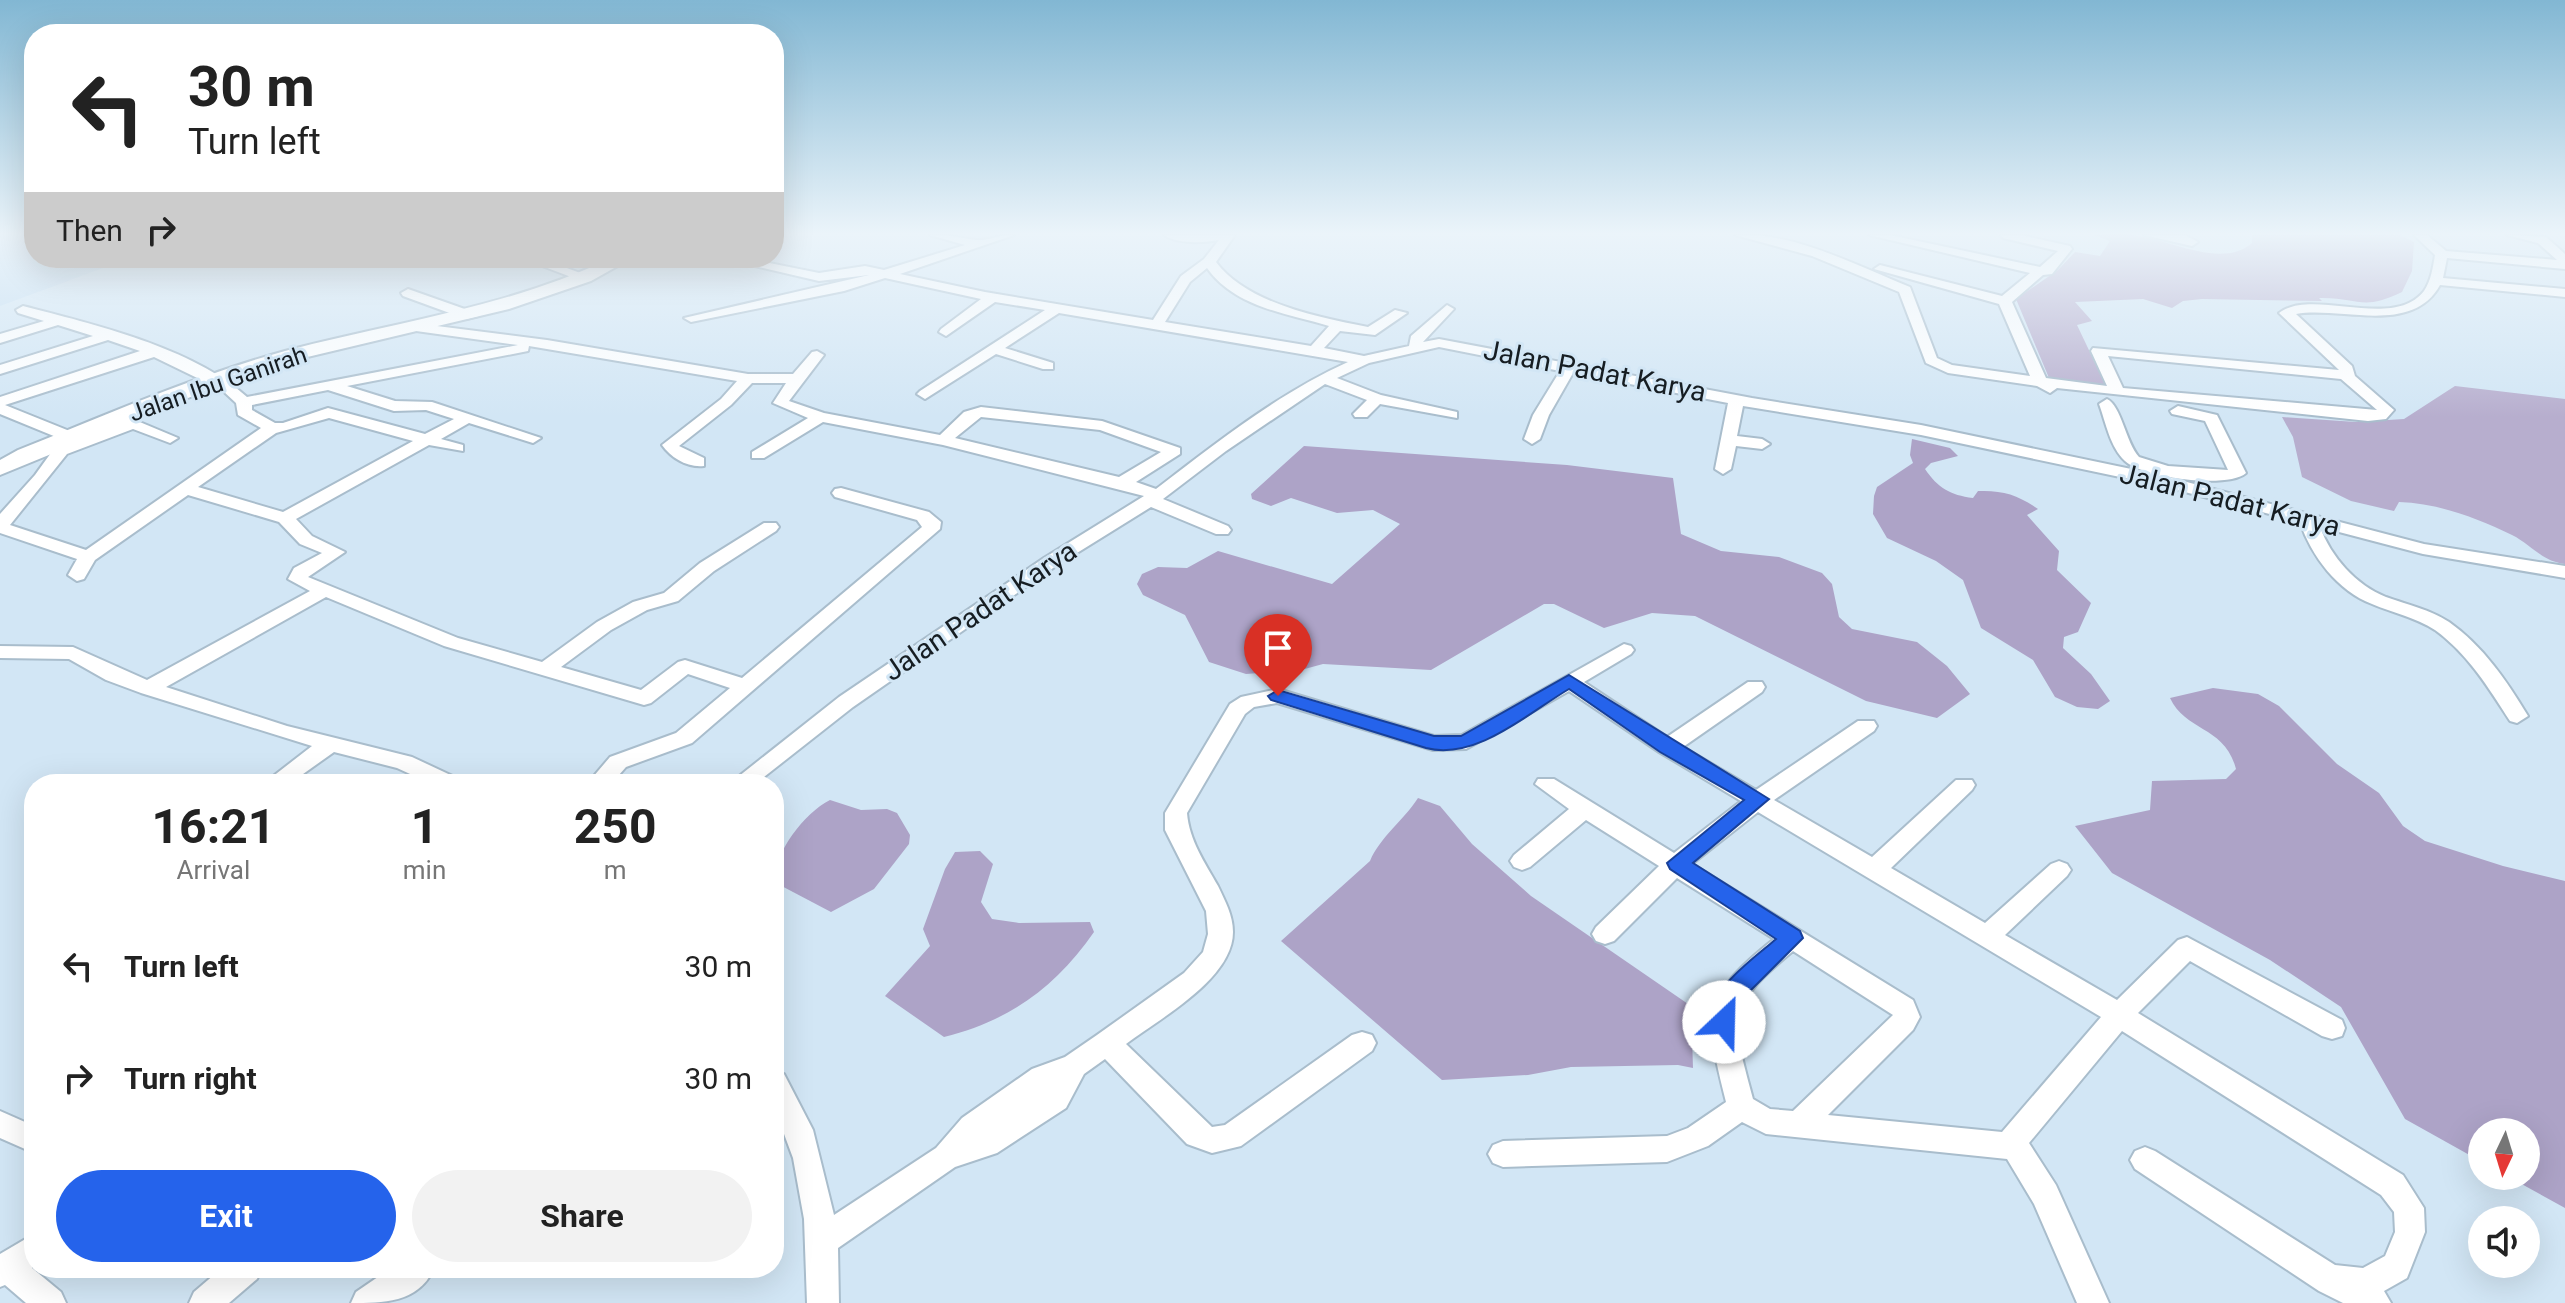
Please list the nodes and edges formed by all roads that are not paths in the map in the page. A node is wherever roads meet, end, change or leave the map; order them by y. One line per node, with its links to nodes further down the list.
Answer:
1 (412, 296): 24 (street)
2 (546, 296): 24 (main road, Jalan Ibu Ganirah)
3 (801, 296): 19 (street)
4 (930, 296): 13 (street)
5 (987, 296): 12 (street)
6 (1174, 296): 21 (street)
7 (1250, 296): 22 (street)
8 (1907, 296): 42 (street)
9 (1984, 296): 14 (street)
10 (2011, 296): 14 (street)
11 (2424, 296): 37 (street)
12 (993, 297): 15 (street); 23 (street)
13 (925, 299)
14 (2005, 301): 42 (street)
15 (1057, 308): 21 (street); 29 (street)
16 (1447, 309): 28 (street)
17 (23, 310): 20 (street)
18 (1400, 313): 22 (street)
19 (691, 318)
20 (54, 322): 25 (street); 26 (street)
21 (1158, 322): 30 (street)
22 (1338, 326): 30 (street)
23 (946, 332)
24 (472, 333): 27 (street); 40 (main road, Jalan Ibu Ganirah)
25 (104, 337): 31 (street); 36 (street)
26 (0, 339)
27 (547, 344): 38 (street); 43 (street)
28 (1416, 346): 33 (street, Jalan Padat Karya); 35 (street, Jalan Padat Karya)
29 (993, 349): 34 (street); 44 (street)
30 (1314, 351): 33 (street)
31 (150, 353): 40 (street); 48 (street)
32 (817, 355): 41 (street)
33 (1364, 360): 39 (street, Jalan Padat Karya)
34 (1048, 366)
35 (1569, 367): 45 (street, Jalan Padat Karya); 59 (street)
36 (0, 370)
37 (2345, 375): 46 (street); 46 (street)
38 (748, 378): 41 (street); 71 (street)
39 (1324, 378): 47 (street); 69 (street, Jalan Padat Karya)
40 (219, 379): 49 (street); 55 (main road, Jalan Ibu Ganirah)
41 (797, 379): 53 (street)
42 (2040, 381): 46 (street)
43 (327, 385): 49 (street); 54 (street)
44 (925, 394)
45 (1737, 398): 62 (street); 79 (street, Jalan Padat Karya)
46 (2112, 398): 46 (street)
47 (1377, 399): 51 (street); 52 (street)
48 (0, 402)
49 (244, 402): 56 (street)
50 (0, 409): 63 (street)
51 (1361, 414)
52 (1451, 415)
53 (820, 417): 61 (street); 68 (street)
54 (465, 419): 58 (street); 60 (street)
55 (126, 421): 57 (street); 63 (main road, Jalan Ibu Ganirah)
56 (272, 428): 60 (street); 75 (street)
57 (170, 438)
58 (533, 438)
59 (1532, 439)
60 (427, 440): 65 (street); 78 (street)
61 (943, 440): 66 (street); 74 (street)
62 (1729, 440): 64 (street); 73 (street)
63 (66, 444): 67 (main road, Jalan Ibu Ganirah); 80 (street)
64 (1762, 444)
65 (457, 448)
66 (1174, 451): 69 (street); 74 (street)
67 (26, 455): 70 (street); 72 (main road, Jalan Ibu Ganirah)
68 (758, 455)
69 (1203, 460): 77 (street, Jalan Padat Karya)
70 (0, 461)
71 (698, 462)
72 (0, 469)
73 (1723, 469)
74 (1122, 483): 77 (street)
75 (185, 489): 78 (street); 83 (street)
76 (841, 493): 91 (street)
77 (1154, 498): 82 (street); 101 (street, Jalan Padat Karya)
78 (285, 518): 86 (street)
79 (2308, 519): 84 (street, Jalan Padat Karya); 94 (street)
80 (0, 526): 83 (street)
81 (770, 527): 89 (street)
82 (1222, 530)
83 (88, 557): 85 (street)
84 (2565, 572)
85 (77, 575)
86 (325, 590): 89 (street); 93 (street)
87 (1624, 650): 90 (street)
88 (0, 652): 93 (street)
89 (547, 668): 91 (street)
90 (1569, 681): 97 (street); 115 (street)
91 (743, 685): 100 (street)
92 (1755, 687): 97 (street)
93 (148, 688): 96 (street)
94 (2517, 716)
95 (1866, 726): 104 (street)
96 (330, 744): 98 (street); 99 (street)
97 (1667, 747): 104 (street)
98 (288, 774)
99 (430, 774)
100 (607, 774)
101 (753, 774)
102 (1546, 784): 105 (street)
103 (1964, 785): 108 (street)
104 (1759, 799): 107 (street); 108 (street)
105 (1586, 808): 106 (street); 107 (street)
106 (1522, 861)
107 (1677, 863): 110 (street); 112 (street)
108 (1874, 870): 111 (street)
109 (2059, 870): 111 (street)
110 (1605, 934)
111 (1987, 937): 113 (street)
112 (1792, 938): 118 (street); 120 (street)
113 (2119, 1015): 114 (street); 122 (street); 130 (street)
114 (2332, 1028)
115 (1107, 1043): 116 (street); 125 (street)
116 (1362, 1043)
117 (784, 1102): 125 (street)
118 (1741, 1107): 120 (street); 123 (street)
119 (0, 1124): 121 (street)
120 (1798, 1125): 122 (street)
121 (24, 1135)
122 (2013, 1143): 135 (street)
123 (1503, 1154)
124 (2145, 1160): 130 (street)
125 (825, 1239): 134 (street)
126 (24, 1256): 127 (street)
127 (3, 1270): 131 (street)
128 (234, 1278): 132 (street)
129 (403, 1278): 133 (street)
130 (2330, 1280): 136 (street)
131 (50, 1303)
132 (205, 1303)
133 (367, 1303)
134 (823, 1303)
135 (2093, 1303)
136 (2375, 1303)

